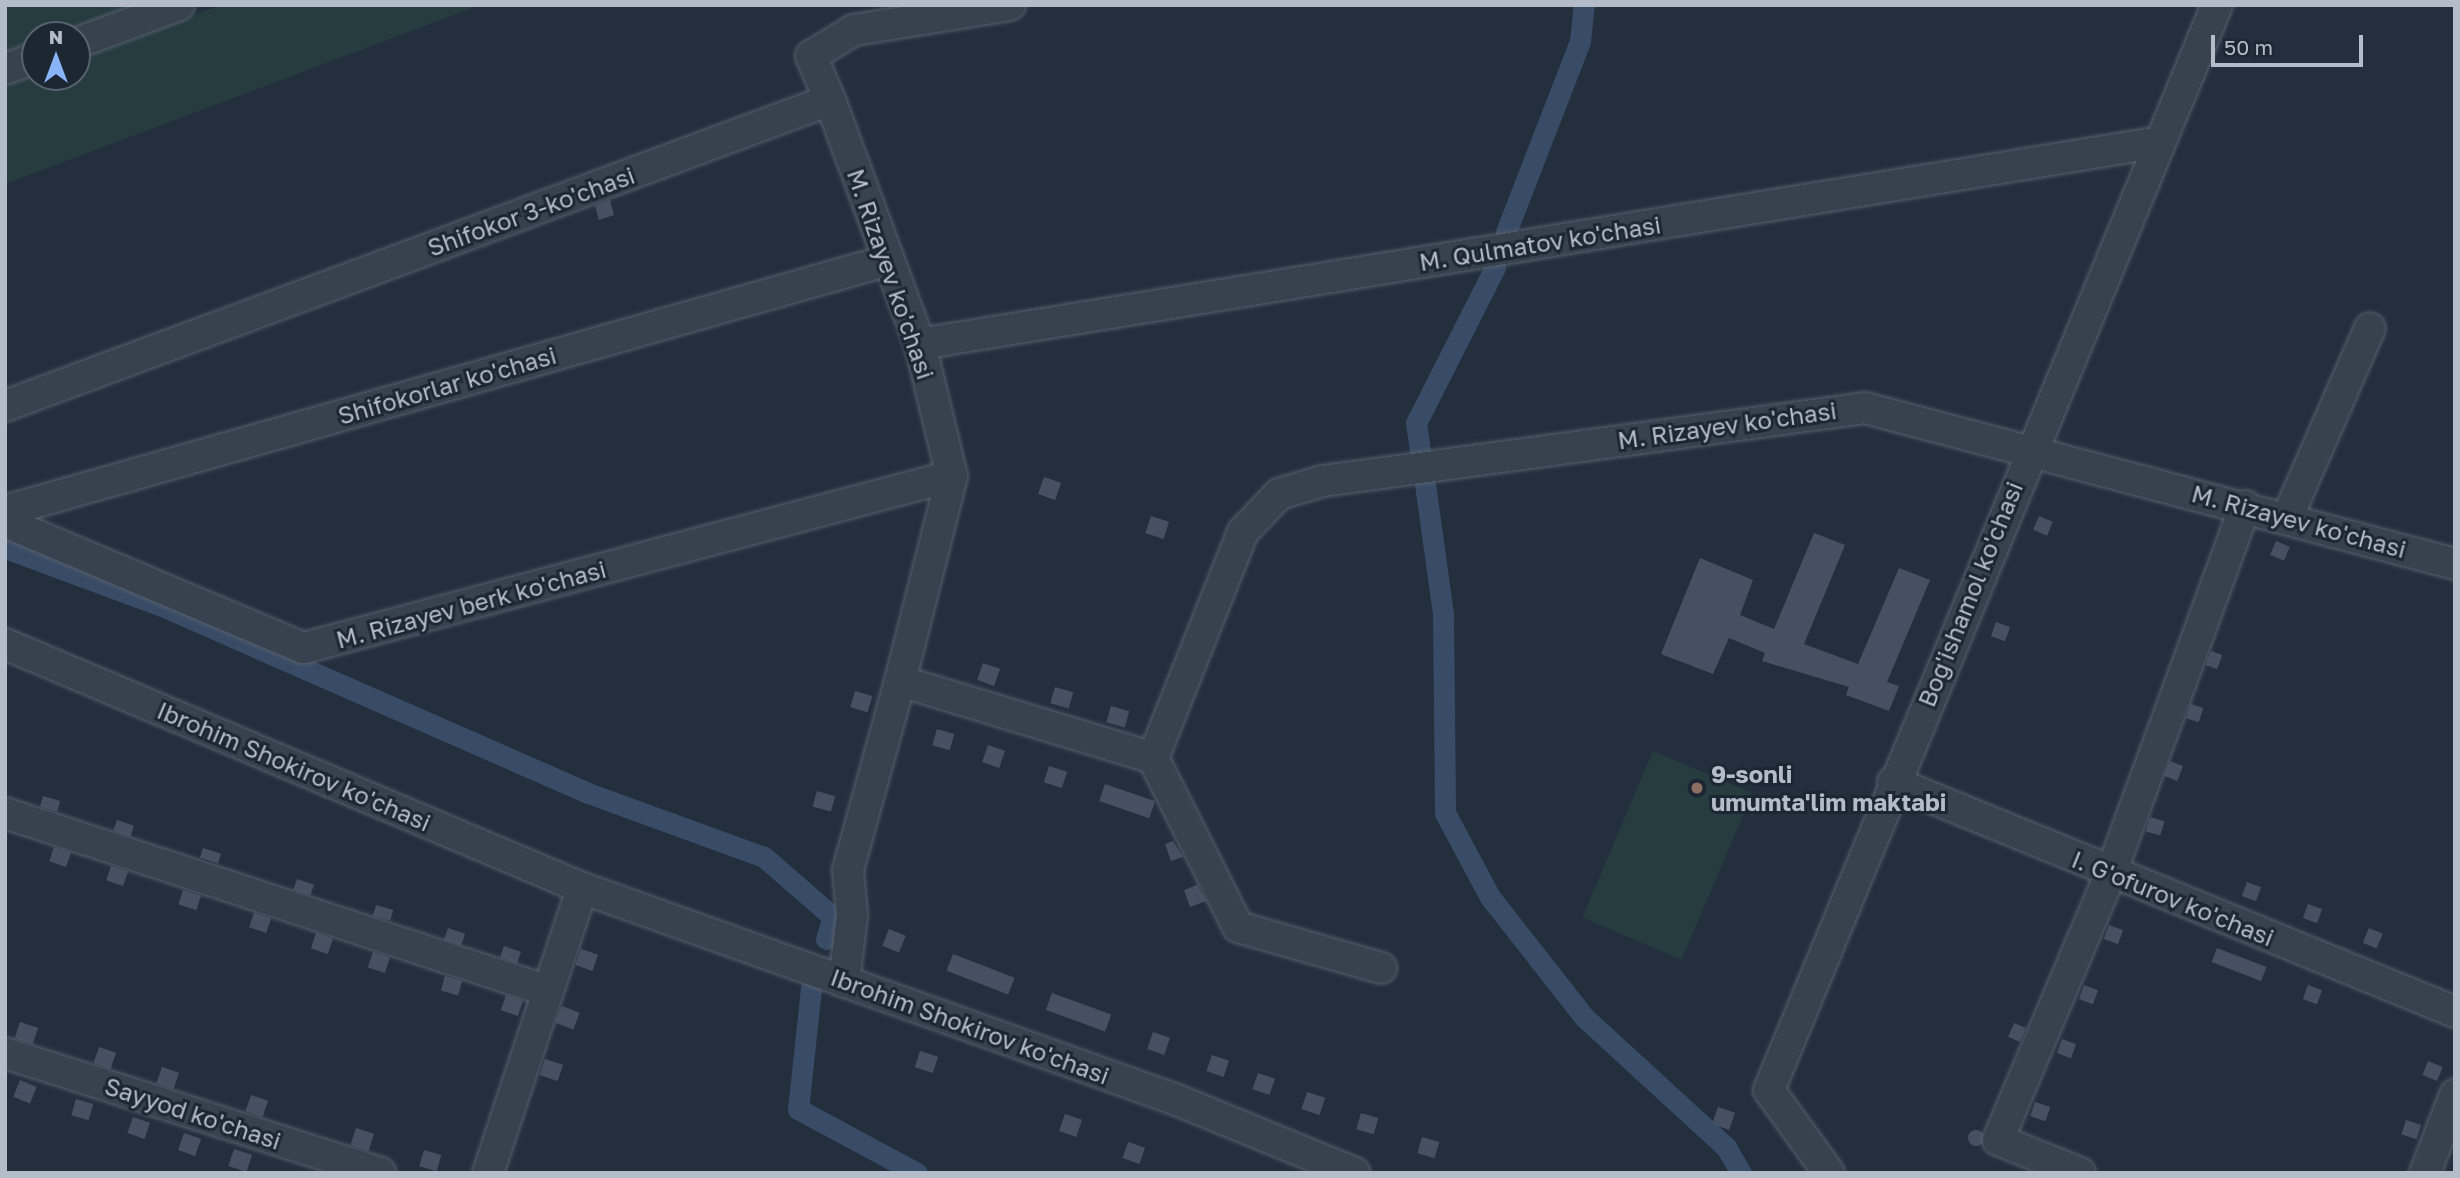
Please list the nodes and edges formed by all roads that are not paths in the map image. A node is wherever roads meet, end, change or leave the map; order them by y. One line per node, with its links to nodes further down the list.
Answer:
1 (179, 5): 4 (street)
2 (2217, 5): 6 (street, Bog'ishamol ko'chasi)
3 (1000, 6): 5 (street)
4 (91, 38)
5 (830, 100): 7 (street, M. Rizayev ko'chasi); 10 (street, Shifokor 3-ko'chasi)
6 (2160, 142): 9 (street, M. Qulmatov ko'chasi); 11 (street, Bog'ishamol ko'chasi)
7 (889, 260): 9 (street, M. Rizayev ko'chasi); 14 (street, Shifokorlar ko'chasi)
8 (2370, 328): 15 (street)
9 (920, 344): 12 (street, M. Rizayev ko'chasi)
10 (5, 406)
11 (2029, 449): 13 (street, M. Rizayev ko'chasi); 20 (street, M. Rizayev ko'chasi); 21 (street, Bog'ishamol ko'chasi)
12 (952, 476): 16 (street, M. Rizayev berk ko'chasi); 19 (street, M. Rizayev ko'chasi)
13 (2245, 506): 15 (street, M. Rizayev ko'chasi); 23 (street)
14 (5, 511)
15 (2287, 518): 17 (street, M. Rizayev ko'chasi)
16 (5, 522)
17 (2455, 564)
18 (5, 644): 24 (street, Ibrohim Shokirov ko'chasi)
19 (900, 681): 20 (street); 26 (street, M. Rizayev ko'chasi)
20 (1153, 758): 25 (street)
21 (1893, 782): 23 (street, I. G'ofurov ko'chasi); 34 (street, Bog'ishamol ko'chasi)
22 (5, 813): 27 (street)
23 (2111, 873): 28 (street, I. G'ofurov ko'chasi); 35 (street)
24 (582, 888): 26 (street, Ibrohim Shokirov ko'chasi); 27 (street)
25 (1381, 968)
26 (844, 982): 33 (street, Ibrohim Shokirov ko'chasi)
27 (548, 991): 32 (street)
28 (2455, 1012)
29 (5, 1053): 31 (street, Sayyod ko'chasi)
30 (2455, 1095): 36 (street)
31 (380, 1173)
32 (488, 1173)
33 (1355, 1173)
34 (1829, 1173)
35 (2080, 1173)
36 (2425, 1173)

